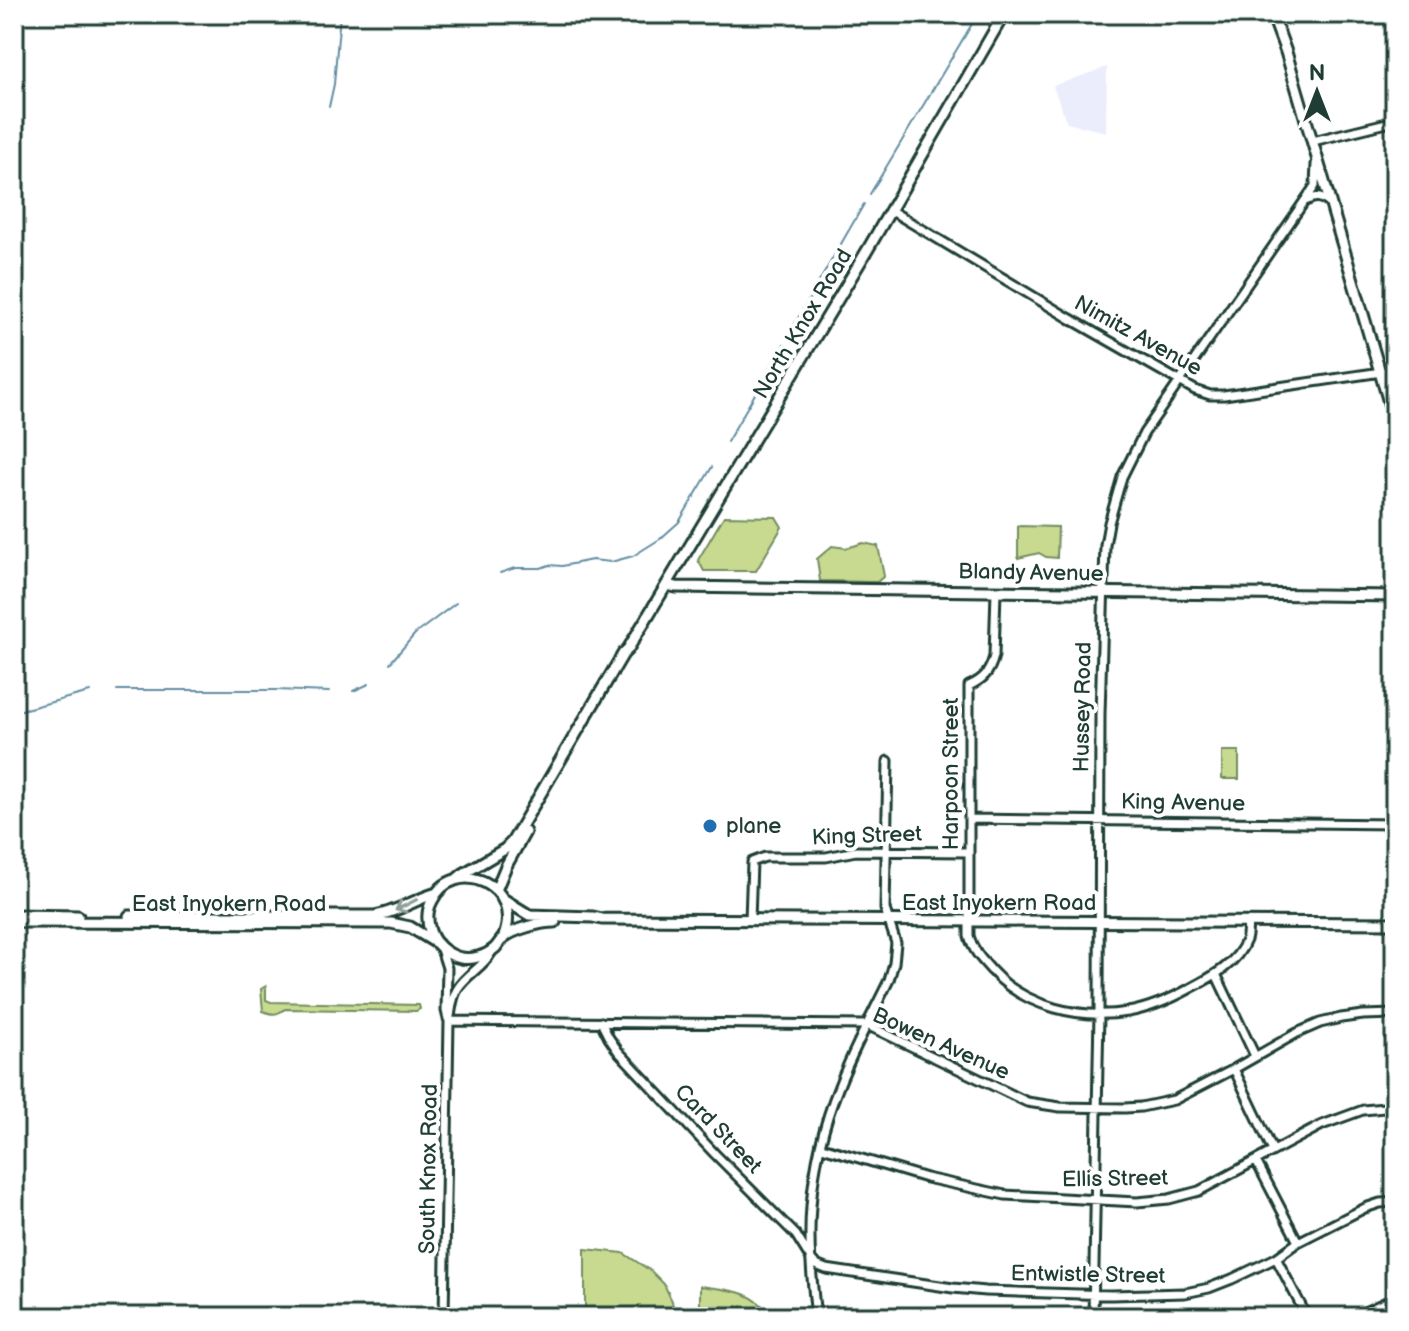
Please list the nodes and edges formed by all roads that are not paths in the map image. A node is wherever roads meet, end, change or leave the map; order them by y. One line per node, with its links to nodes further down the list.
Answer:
1 (1004, 14): 8 (street, North Knox Road)
2 (1275, 14): 4 (street)
3 (1395, 121): 4 (street)
4 (1313, 141): 5 (street)
5 (1317, 158): 6 (street, Hussey Road); 7 (street)
6 (1306, 201): 7 (street); 9 (street, Hussey Road)
7 (1330, 204): 11 (street)
8 (890, 210): 12 (street, Nimitz Avenue); 15 (street, North Knox Road)
9 (1196, 360): 12 (street, Hussey Road); 13 (street)
10 (1395, 370): 11 (street, Nimitz Avenue)
11 (1380, 372): 13 (street, Nimitz Avenue); 14 (street)
12 (1180, 383): 13 (street, Nimitz Avenue); 17 (street, Hussey Road)
13 (1195, 390)
14 (1395, 423)
15 (667, 585): 16 (street, Blandy Avenue); 19 (street, North Knox Road)
16 (996, 591): 17 (street, Blandy Avenue); 21 (street, Harpoon Street)
17 (1103, 592): 18 (street, Blandy Avenue); 22 (street, Hussey Road)
18 (1395, 596)
19 (628, 649): 26 (street, North Knox Road); 27 (street, North Knox Road)
20 (888, 761): 24 (street)
21 (970, 819): 22 (street, King Avenue); 25 (street, Harpoon Street)
22 (1101, 820): 23 (street, King Avenue); 36 (street, Hussey Road)
23 (1395, 824)
24 (886, 851): 25 (street, King Street); 32 (street, King Street); 33 (street)
25 (969, 852): 34 (street, Harpoon Street)
26 (457, 879): 27 (street); 28 (street)
27 (496, 890): 29 (street)
28 (437, 893): 30 (street, East Inyokern Road, one-way to 30); 40 (street)
29 (503, 899): 31 (street, East Inyokern Road); 39 (street)
30 (14, 915)
31 (602, 919): 32 (street, East Inyokern Road); 39 (street, East Inyokern Road)
32 (750, 920): 33 (street, East Inyokern Road)
33 (889, 921): 34 (street, East Inyokern Road); 47 (street)
34 (969, 921): 36 (street, East Inyokern Road); 43 (street, Harpoon Street)
35 (14, 922): 40 (street, East Inyokern Road)
36 (1099, 922): 37 (street, East Inyokern Road); 43 (street, Hussey Road)
37 (1248, 922): 38 (street, East Inyokern Road); 42 (street, Harpoon Street)
38 (1395, 923)
39 (503, 939): 41 (street)
40 (440, 945): 41 (street); 45 (street, South Knox Road)
41 (492, 951): 45 (street, South Knox Road)
42 (1216, 974): 43 (street, Harpoon Street); 48 (street)
43 (1099, 1013): 51 (street, Hussey Road)
44 (1395, 1014): 48 (street, Bowen Avenue)
45 (449, 1021): 46 (street, Bowen Avenue); 62 (street, South Knox Road)
46 (601, 1022): 47 (street, Bowen Avenue); 59 (street, Card Street)
47 (867, 1025): 51 (street, Bowen Avenue); 52 (street)
48 (1255, 1056): 49 (street, Bowen Avenue)
49 (1234, 1069): 51 (street, Bowen Avenue); 53 (street)
50 (1395, 1107): 53 (street, Ellis Street)
51 (1097, 1108): 55 (street, Hussey Road)
52 (822, 1147): 55 (street, Ellis Street); 59 (street)
53 (1273, 1151): 54 (street, Ellis Street)
54 (1256, 1161): 55 (street, Ellis Street); 57 (street)
55 (1094, 1199): 60 (street, Hussey Road)
56 (1395, 1202): 57 (street, Entwistle Street)
57 (1298, 1242): 58 (street, Entwistle Street)
58 (1276, 1258): 60 (street, Entwistle Street); 65 (street)
59 (811, 1259): 60 (street, Entwistle Street); 63 (street)
60 (1093, 1295): 64 (street, Hussey Road)
61 (1395, 1298): 66 (street)
62 (444, 1317)
63 (816, 1317)
64 (1093, 1317)
65 (1307, 1317)
66 (1354, 1317)

